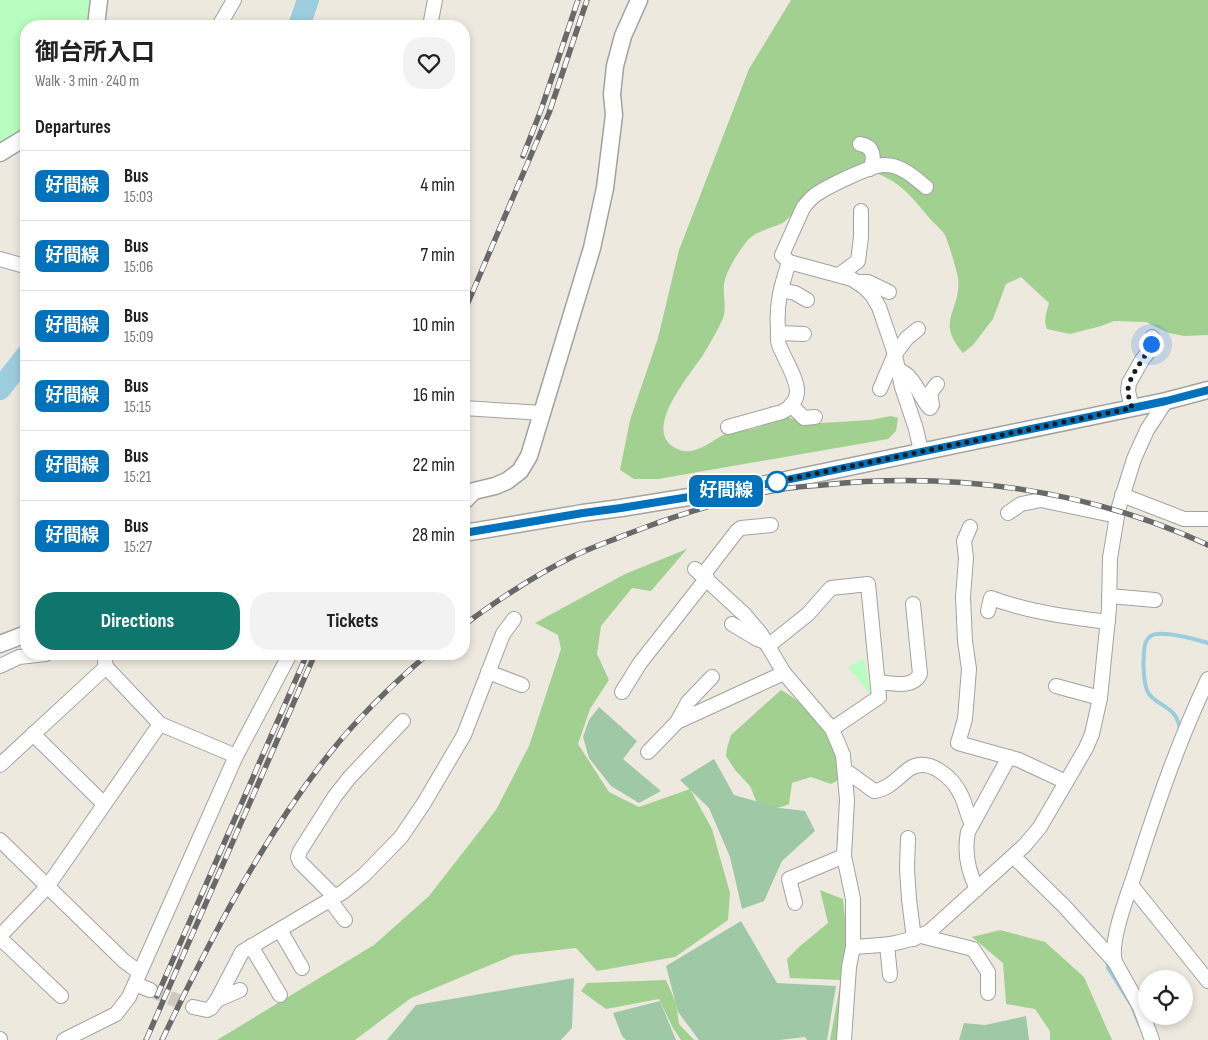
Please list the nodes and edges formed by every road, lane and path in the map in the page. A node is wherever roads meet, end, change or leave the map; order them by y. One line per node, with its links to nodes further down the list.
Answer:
1 (99, 0): 5 (street)
2 (234, 0): 6 (street)
3 (435, 0): 7 (street)
4 (639, 0): 35 (street)
5 (97, 20)
6 (222, 20)
7 (431, 20)
8 (20, 141): 10 (street)
9 (860, 144): 11 (street)
10 (0, 153)
11 (870, 169): 12 (street); 15 (street)
12 (926, 187)
13 (861, 210): 17 (street)
14 (0, 259): 16 (street)
15 (789, 262): 17 (street); 19 (street)
16 (20, 265)
17 (839, 275): 18 (street)
18 (858, 282): 20 (street); 26 (street)
19 (781, 290): 21 (street); 23 (street)
20 (889, 292)
21 (806, 300)
22 (918, 329): 26 (street)
23 (778, 333): 24 (street); 32 (street)
24 (804, 334)
25 (1152, 337): 34 (street)
26 (895, 354): 27 (street); 29 (street)
27 (898, 370): 28 (street); 38 (street)
28 (937, 384)
29 (880, 390)
30 (1208, 390): 31 (street)
31 (1166, 401): 34 (street); 40 (street)
32 (792, 405): 36 (street); 37 (street)
33 (470, 408): 35 (street)
34 (1132, 408): 38 (street)
35 (542, 413): 39 (street)
36 (814, 417)
37 (728, 427)
38 (921, 452): 46 (street)
39 (470, 495)
40 (1122, 495): 42 (street); 43 (street)
41 (1008, 513): 42 (street)
42 (1117, 516): 48 (street)
43 (1208, 519)
44 (771, 524): 47 (street)
45 (970, 527): 78 (street)
46 (470, 532)
47 (701, 574): 57 (street); 69 (street)
48 (1109, 596): 49 (street); 53 (street)
49 (1155, 600)
50 (913, 604): 66 (street)
51 (988, 610): 53 (street)
52 (514, 619): 62 (street)
53 (1108, 622): 70 (street)
54 (732, 624): 57 (street)
55 (20, 636): 56 (street)
56 (0, 644)
57 (767, 644): 63 (street); 66 (street)
58 (20, 657): 61 (street)
59 (105, 660): 73 (street); 75 (street)
60 (287, 660): 77 (street)
61 (0, 666)
62 (488, 672): 67 (street); 91 (street)
63 (784, 673): 72 (street); 74 (street)
64 (712, 677): 72 (street)
65 (1208, 679): 88 (street)
66 (878, 682): 74 (street)
67 (522, 684)
68 (1056, 686): 70 (street)
69 (622, 692)
70 (1100, 698): 81 (street)
71 (403, 722): 91 (street)
72 (677, 722): 76 (street)
73 (160, 724): 77 (street); 82 (street)
74 (832, 729): 80 (street)
75 (33, 734): 79 (street); 82 (street)
76 (648, 752)
77 (236, 756): 103 (street)
78 (1009, 757): 81 (street); 83 (street)
79 (0, 765)
80 (845, 770): 83 (street); 86 (street)
81 (1066, 782): 87 (street)
82 (104, 804): 89 (street)
83 (972, 824): 90 (street)
84 (908, 838): 96 (street)
85 (0, 840): 89 (street)
86 (844, 856): 92 (street); 99 (street)
87 (1013, 856): 90 (street); 100 (street)
88 (1131, 885): 100 (street); 104 (street)
89 (47, 887): 95 (street); 103 (street)
90 (977, 889): 96 (street)
91 (333, 899): 93 (street); 94 (street)
92 (795, 903)
93 (345, 920)
94 (280, 930): 98 (street); 101 (street)
95 (0, 937): 108 (street)
96 (918, 937): 97 (street); 107 (street)
97 (887, 945): 99 (street); 102 (street)
98 (251, 946): 109 (street); 110 (street)
99 (853, 947): 113 (street)
100 (1113, 960): 114 (street)
101 (302, 968)
102 (890, 975)
103 (137, 978): 105 (street); 112 (street)
104 (1208, 981)
105 (150, 990)
106 (240, 990): 110 (street)
107 (988, 993)
108 (61, 996)
109 (280, 996)
110 (216, 1000): 111 (street)
111 (193, 1007)
112 (64, 1040)
113 (844, 1040)
114 (1152, 1040)

